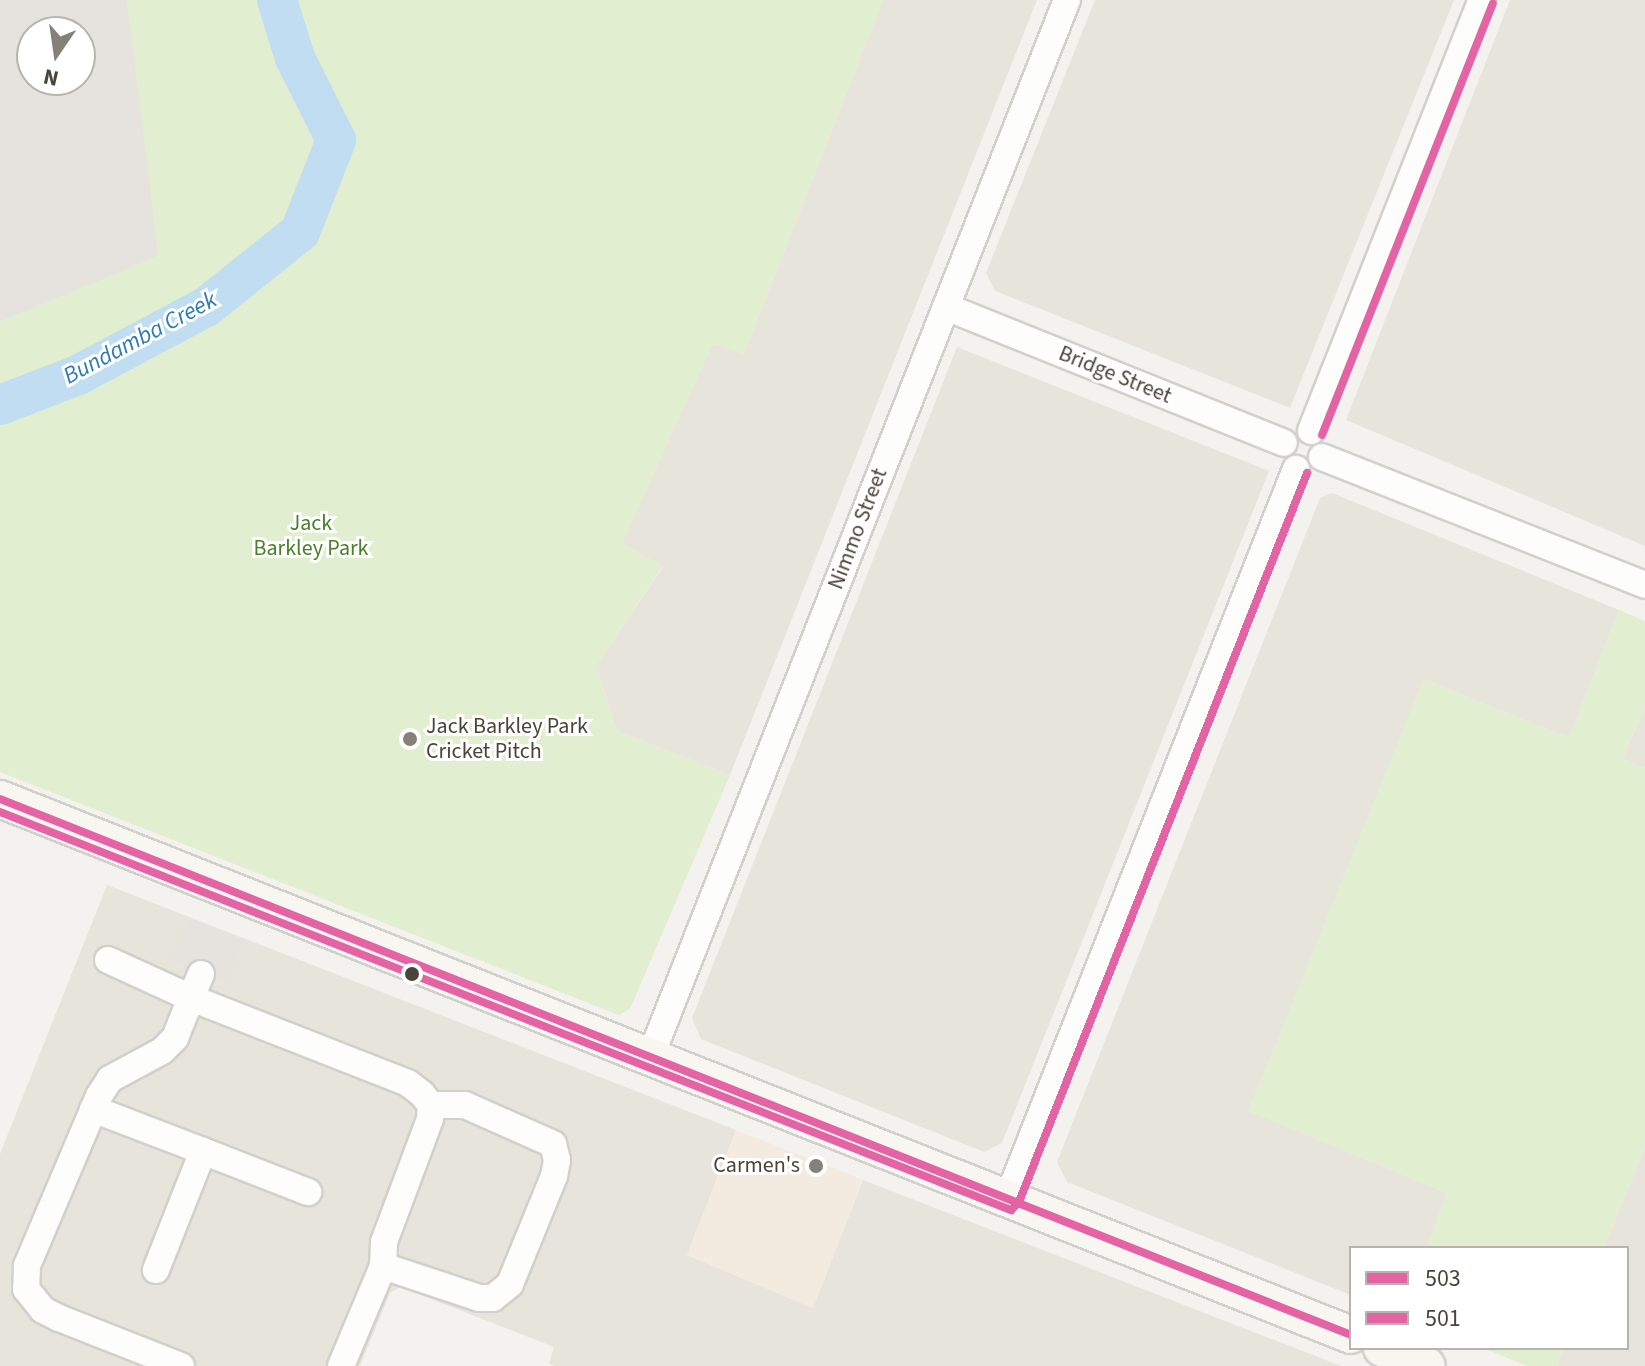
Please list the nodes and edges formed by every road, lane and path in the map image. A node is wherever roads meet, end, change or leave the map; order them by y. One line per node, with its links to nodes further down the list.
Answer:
1 (1067, 0): 3 (street, Nimmo Street)
2 (1482, 0): 4 (street)
3 (946, 307): 5 (street, Bridge Street); 12 (street, Nimmo Street)
4 (1311, 431): 5 (street); 6 (street)
5 (1284, 443): 7 (street)
6 (1322, 457): 7 (street); 8 (street)
7 (1296, 469): 17 (street)
8 (1645, 585)
9 (0, 799): 12 (street)
10 (108, 960): 11 (street)
11 (196, 986): 13 (street); 14 (street)
12 (650, 1058): 17 (street)
13 (431, 1105): 18 (street); 18 (street)
14 (93, 1109): 15 (street); 21 (street)
15 (203, 1151): 16 (street); 19 (street)
16 (308, 1192)
17 (1008, 1198): 20 (street)
18 (383, 1266): 22 (street)
19 (156, 1270)
20 (1349, 1334)
21 (181, 1366)
22 (341, 1366)

